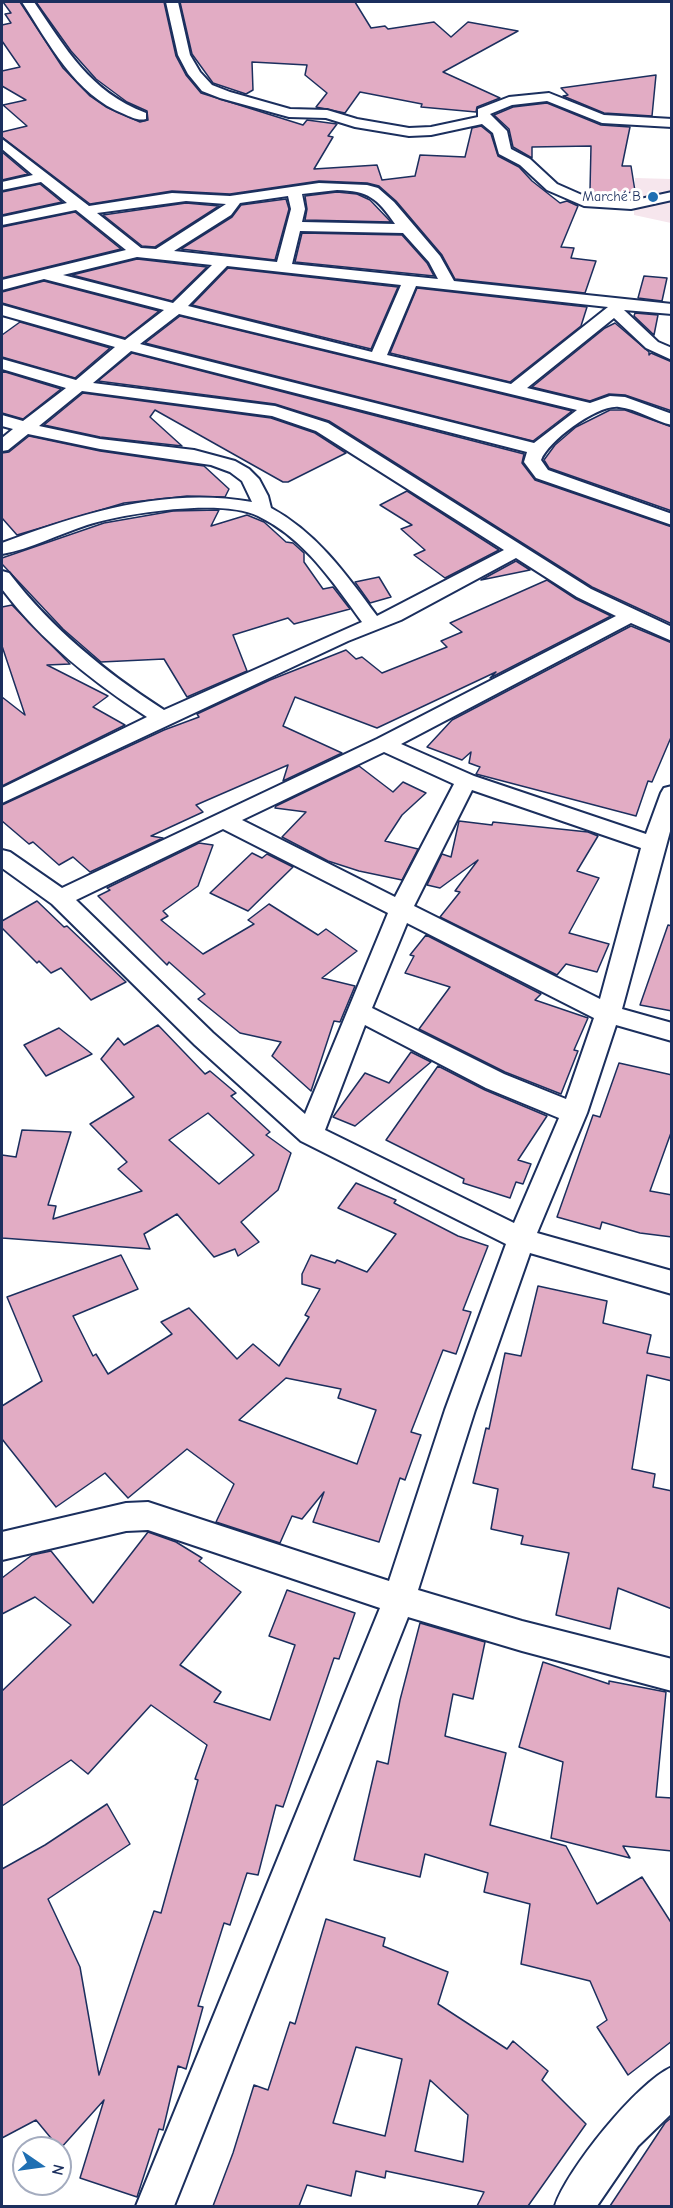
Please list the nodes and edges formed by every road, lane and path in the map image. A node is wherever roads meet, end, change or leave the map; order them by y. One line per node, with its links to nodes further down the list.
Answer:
1 (28, 2): 3 (street)
2 (172, 2): 4 (street)
3 (141, 116)
4 (484, 119): 5 (street); 13 (street)
5 (672, 123)
6 (2, 143): 7 (street)
7 (9, 155): 8 (street)
8 (44, 177): 9 (street); 14 (street)
9 (2, 186)
10 (294, 191): 12 (street); 17 (street); 18 (street)
11 (672, 196): 13 (street)
12 (233, 200): 14 (street); 20 (street)
13 (648, 202): 15 (street)
14 (81, 208): 16 (street); 19 (street)
15 (669, 213)
16 (2, 221)
17 (294, 226): 18 (street); 22 (street)
18 (407, 229): 26 (street)
19 (137, 252): 20 (street); 23 (street)
20 (159, 254): 21 (street)
21 (223, 261): 22 (street); 27 (street)
22 (284, 267): 24 (street)
23 (47, 275): 25 (street); 27 (street)
24 (410, 282): 26 (street); 33 (street)
25 (2, 285)
26 (447, 285): 28 (street)
27 (180, 308): 31 (street); 33 (street)
28 (618, 308): 29 (street); 32 (street); 36 (street)
29 (672, 309)
30 (2, 310): 31 (street)
31 (125, 345): 35 (street); 42 (street)
32 (672, 355)
33 (378, 358): 36 (street)
34 (2, 364): 35 (street)
35 (79, 386): 40 (street); 46 (street)
36 (515, 388): 37 (street)
37 (591, 408): 39 (street); 42 (street)
38 (2, 420): 40 (street)
39 (672, 420)
40 (23, 428): 41 (street); 43 (street)
41 (2, 446)
42 (536, 449): 44 (street)
43 (262, 510): 45 (street); 49 (street)
44 (672, 520)
45 (2, 549)
46 (518, 550): 48 (street); 49 (street)
47 (2, 577): 51 (street)
48 (628, 617): 50 (street); 52 (street)
49 (373, 624): 51 (street)
50 (672, 636)
51 (163, 718): 55 (street)
52 (384, 744): 53 (street); 56 (street)
53 (466, 781): 57 (street); 62 (street)
54 (672, 793): 57 (street)
55 (2, 796)
56 (223, 820): 61 (street); 62 (street)
57 (653, 844): 64 (street)
58 (2, 857): 59 (street)
59 (30, 877): 60 (street); 61 (street)
60 (2, 883)
61 (60, 898): 67 (street)
62 (403, 911): 63 (street); 64 (street)
63 (360, 1012): 66 (street); 67 (street)
64 (608, 1014): 65 (street); 66 (street)
65 (672, 1032)
66 (574, 1113): 68 (street)
67 (310, 1134): 68 (street)
68 (521, 1239): 69 (street); 71 (street)
69 (671, 1283)
70 (2, 1546): 71 (street)
71 (400, 1597): 72 (street); 74 (street)
72 (672, 1675)
73 (672, 2086): 75 (street)
74 (155, 2206)
75 (574, 2206)

